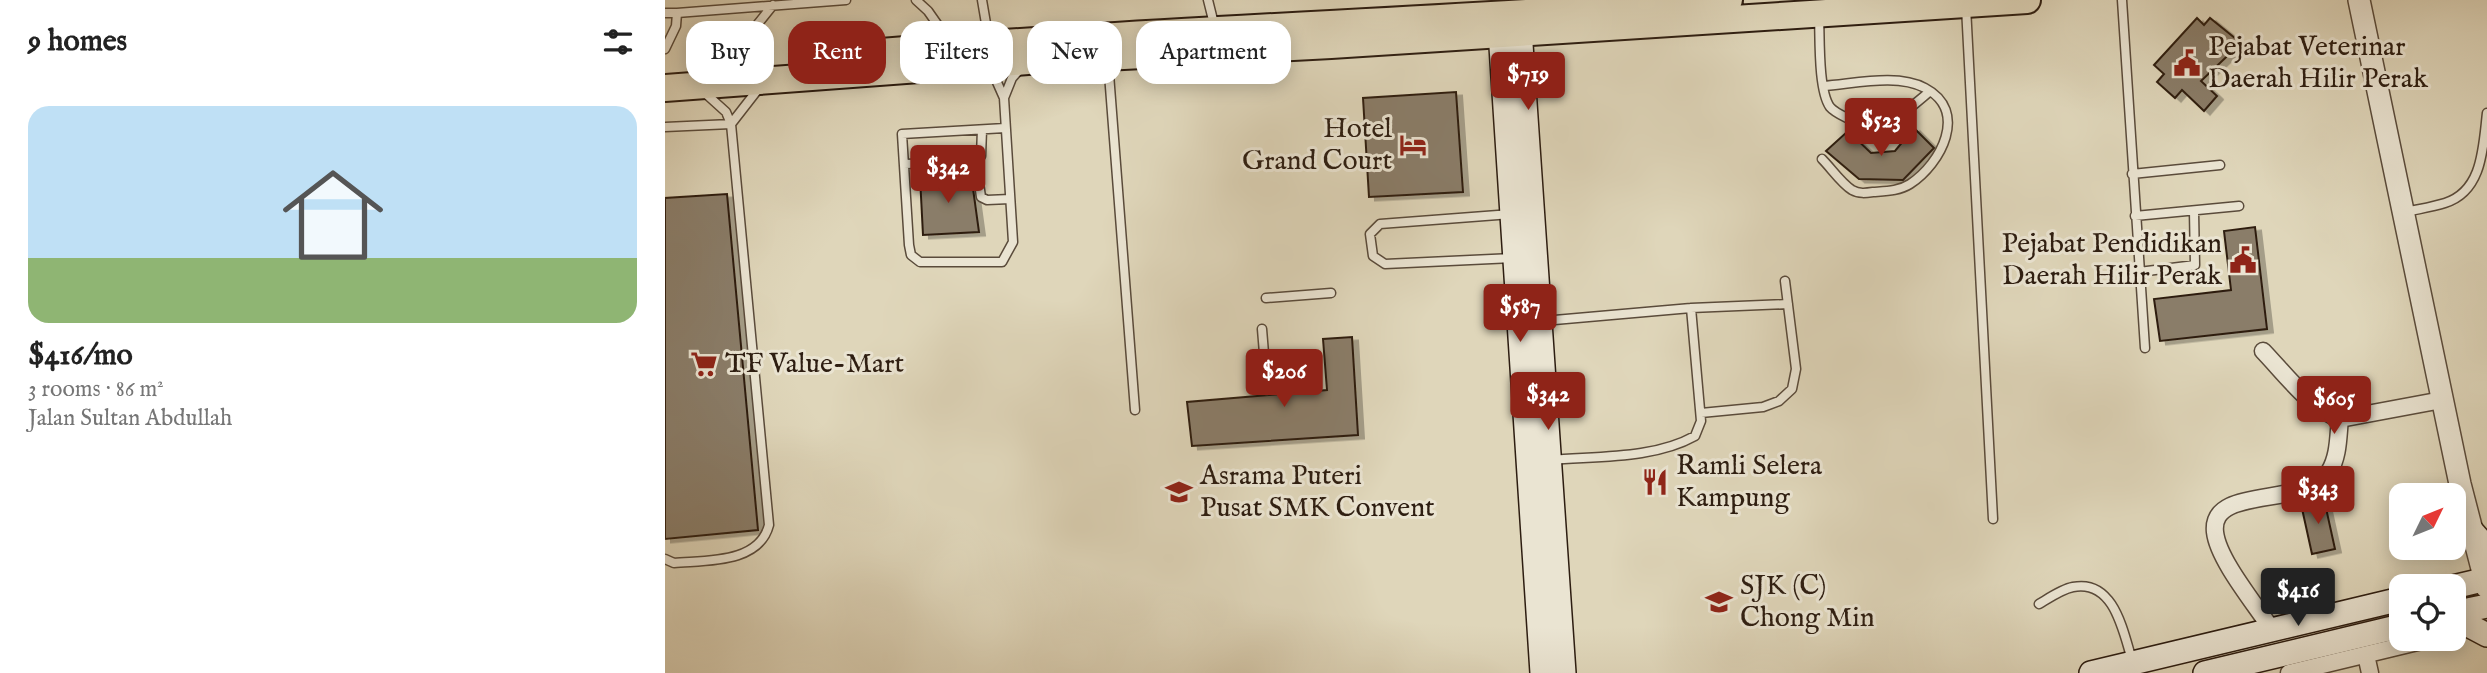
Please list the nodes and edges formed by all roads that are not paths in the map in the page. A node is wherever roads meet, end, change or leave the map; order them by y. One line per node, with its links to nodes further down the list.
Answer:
1 (846, 0): 11 (lane)
2 (916, 0): 17 (lane)
3 (982, 0): 18 (lane)
4 (1208, 0): 19 (lane)
5 (1728, 0): 15 (highway)
6 (2027, 0): 10 (highway)
7 (2122, 0): 50 (lane)
8 (2359, 0): 54 (street)
9 (716, 4): 11 (lane); 13 (lane)
10 (1966, 4): 14 (highway); 74 (lane)
11 (773, 5): 16 (lane)
12 (665, 13): 13 (lane)
13 (677, 13): 22 (lane)
14 (1819, 13): 15 (highway); 37 (lane)
15 (1508, 20): 20 (highway); 25 (highway); 55 (main road); 64 (main road)
16 (760, 21)
17 (935, 21)
18 (983, 21)
19 (1213, 21)
20 (1291, 28)
21 (1136, 39): 24 (highway)
22 (665, 49)
23 (900, 51): 26 (highway)
24 (1013, 51)
25 (1122, 55)
26 (774, 62)
27 (1027, 62): 40 (lane)
28 (900, 64): 31 (highway)
29 (686, 69): 30 (highway)
30 (665, 71)
31 (774, 78)
32 (707, 84): 36 (highway)
33 (765, 84): 42 (lane)
34 (998, 84): 40 (lane)
35 (1109, 84): 70 (lane)
36 (696, 85): 38 (highway); 42 (lane)
37 (1823, 86): 39 (lane); 39 (lane)
38 (665, 88)
39 (1929, 92): 46 (lane)
40 (1004, 98): 44 (lane)
41 (2487, 113): 54 (lane)
42 (731, 124): 43 (lane); 77 (lane)
43 (665, 127)
44 (1006, 128): 45 (lane); 51 (lane)
45 (982, 130): 47 (lane); 48 (lane)
46 (1822, 159)
47 (977, 162): 48 (lane); 51 (lane)
48 (904, 164): 51 (lane)
49 (2220, 165): 50 (lane)
50 (2132, 174): 56 (lane)
51 (1010, 199)
52 (2239, 206): 53 (lane)
53 (2194, 211): 56 (lane); 58 (lane)
54 (2403, 213): 69 (street)
55 (1512, 214): 57 (main road); 57 (lane)
56 (2135, 216): 58 (lane)
57 (1513, 258): 91 (main road)
58 (2139, 272): 66 (lane)
59 (1786, 281): 62 (lane)
60 (1331, 293): 61 (lane)
61 (1266, 298)
62 (1788, 304): 63 (lane); 71 (lane)
63 (1691, 308): 64 (lane); 71 (lane)
64 (1540, 322): 73 (main road)
65 (1262, 329): 68 (lane)
66 (2145, 348)
67 (2263, 351): 72 (street)
68 (1266, 390)
69 (2442, 400): 72 (street); 75 (street)
70 (1135, 410)
71 (1701, 413): 73 (lane)
72 (2340, 419): 86 (street)
73 (1549, 461): 91 (main road)
74 (1993, 519)
75 (2470, 529): 76 (main road); 78 (street)
76 (2487, 548)
77 (665, 559)
78 (2486, 582): 79 (main road)
79 (2466, 585)
80 (2389, 603): 86 (main road)
81 (2039, 604): 90 (lane)
82 (2487, 606): 83 (main road)
83 (2466, 612)
84 (2466, 623): 87 (main road)
85 (2389, 629): 93 (main road)
86 (2272, 630): 90 (main road)
87 (2487, 635)
88 (2389, 649): 89 (street)
89 (2366, 655): 94 (street); 95 (street)
90 (2133, 663): 92 (main road)
91 (1558, 672)
92 (2094, 673)
93 (2205, 673)
94 (2289, 673)
95 (2370, 673)

